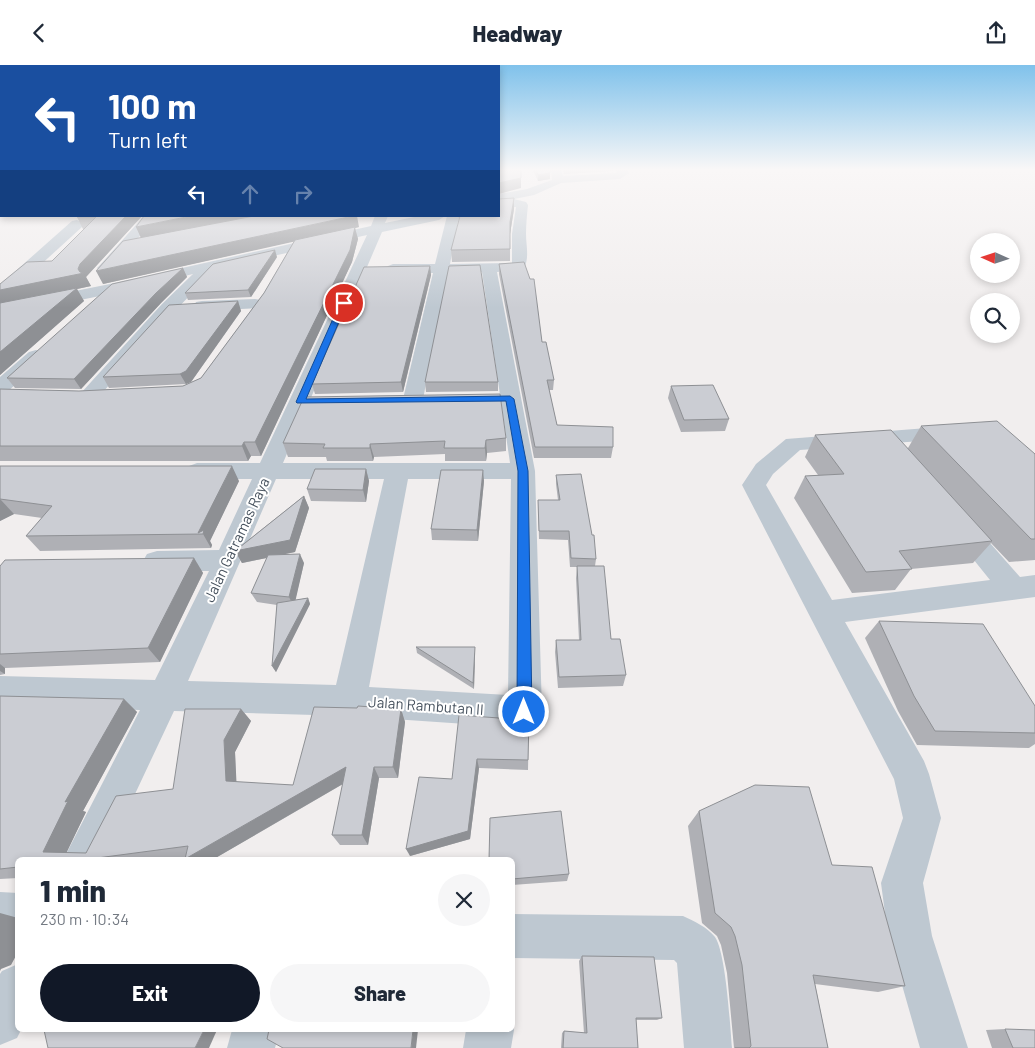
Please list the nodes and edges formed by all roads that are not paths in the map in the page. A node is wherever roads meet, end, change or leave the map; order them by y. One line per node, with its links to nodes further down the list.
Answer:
1 (521, 216): 13 (street)
2 (150, 217): 8 (street)
3 (428, 217): 5 (street)
4 (454, 217): 12 (street)
5 (385, 221): 9 (street); 14 (street, Jalan Gatramas Raya); 15 (street)
6 (78, 223): 16 (street)
7 (142, 244): 8 (street)
8 (123, 247): 15 (street)
9 (291, 247): 10 (street); 11 (street)
10 (209, 267): 15 (street); 18 (street)
11 (281, 268)
12 (441, 268): 13 (street); 14 (street); 28 (street)
13 (489, 268): 32 (street, Jalan Rambutan II)
14 (358, 270): 33 (street, Jalan Gatramas Raya)
15 (100, 287): 19 (street); 20 (street)
16 (0, 293)
17 (255, 305): 18 (street)
18 (168, 307): 27 (street)
19 (1, 308)
20 (88, 309)
21 (47, 346): 22 (street)
22 (0, 389)
23 (0, 396): 24 (street)
24 (20, 396)
25 (116, 396): 27 (street)
26 (68, 397): 27 (street)
27 (88, 397)
28 (413, 399)
29 (980, 431): 38 (street)
30 (172, 471): 33 (street)
31 (398, 471): 32 (street); 33 (street); 41 (street)
32 (523, 471): 41 (street, Jalan Rambutan II)
33 (269, 472): 35 (street, Jalan Gatramas Raya)
34 (945, 510): 37 (street)
35 (228, 560): 36 (street); 40 (street, Jalan Gatramas Raya)
36 (129, 562)
37 (1025, 587): 38 (street)
38 (823, 613): 53 (street)
39 (0, 691): 40 (street, Jalan Rambutan II)
40 (164, 697): 41 (street, Jalan Rambutan II); 42 (street, Jalan Gatramas Raya)
41 (349, 701)
42 (84, 857)
43 (0, 913): 44 (street)
44 (15, 914)
45 (515, 936): 52 (street)
46 (15, 993): 47 (street)
47 (0, 1021)
48 (255, 1032): 50 (street)
49 (490, 1032): 51 (street)
50 (251, 1048)
51 (487, 1048)
52 (708, 1048)
53 (944, 1048)

